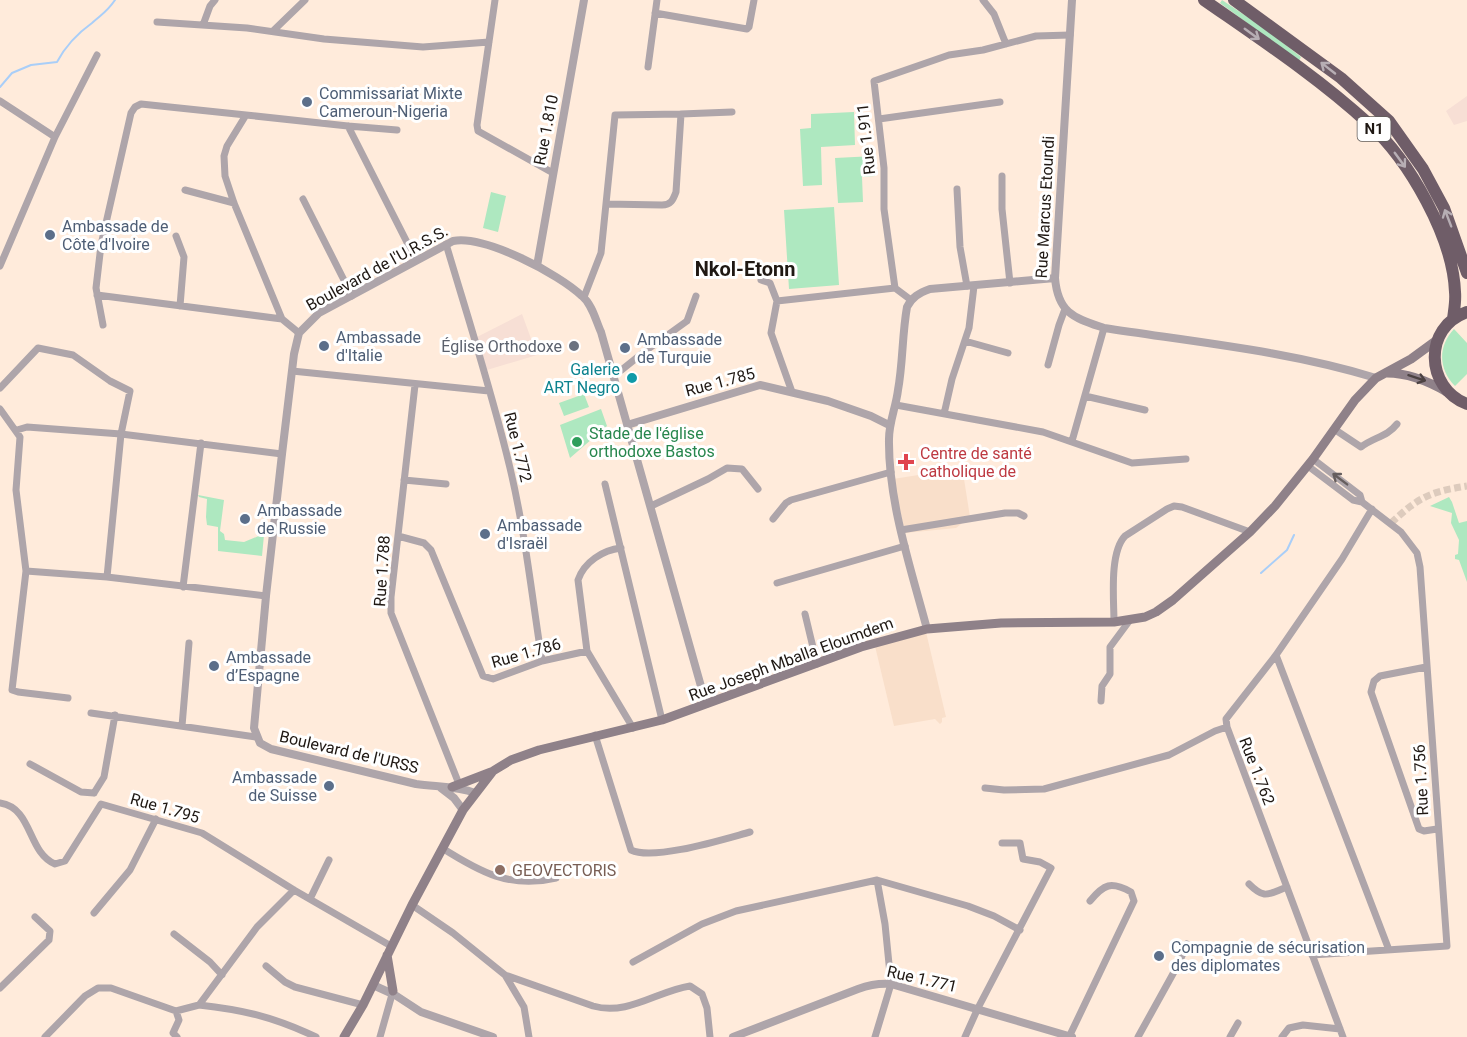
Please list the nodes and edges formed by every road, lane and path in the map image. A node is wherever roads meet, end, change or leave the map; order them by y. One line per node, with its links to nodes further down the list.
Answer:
1 (215, 0): 13 (street)
2 (305, 0): 14 (street)
3 (495, 0): 16 (street)
4 (584, 0): 29 (street, Rue 1.810)
5 (657, 0): 11 (street)
6 (754, 0): 11 (street)
7 (983, 0): 17 (street)
8 (1072, 0): 15 (street, Rue Marcus Etoundi)
9 (1204, 0): 57 (highway, N1, one-way to 57)
10 (1234, 0): 41 (highway, N1, one-way to 10)
11 (655, 13): 19 (street)
12 (157, 22): 13 (street)
13 (203, 25): 14 (street)
14 (273, 31): 16 (street)
15 (1070, 35): 17 (street, Rue 1.911); 42 (street, Rue Marcus Etoundi)
16 (489, 42): 29 (street)
17 (1006, 44): 25 (street, Rue 1.911)
18 (97, 55): 28 (street)
19 (648, 67)
20 (0, 100): 28 (street)
21 (1000, 102): 25 (street)
22 (732, 112): 23 (street)
23 (681, 114): 35 (street); 35 (street)
24 (246, 115): 26 (street); 34 (street); 47 (street)
25 (879, 119): 46 (street, Rue 1.911)
26 (348, 126): 27 (street); 38 (street)
27 (397, 130)
28 (55, 137): 39 (street)
29 (553, 173): 40 (street, Rue 1.810)
30 (1002, 176): 44 (street)
31 (185, 189): 34 (street)
32 (957, 189): 45 (street)
33 (303, 198): 48 (street)
34 (234, 203): 56 (street)
35 (606, 204): 50 (street)
36 (176, 237): 53 (street)
37 (446, 244): 38 (street, Boulevard de l'U.R.S.S.); 40 (street, Boulevard de l'U.R.S.S.); 70 (street, Rue 1.772)
38 (416, 260): 48 (street, Boulevard de l'U.R.S.S.)
39 (0, 266)
40 (537, 266): 50 (street, Boulevard de l'U.R.S.S.)
41 (1467, 273)
42 (1055, 278): 44 (street); 54 (street, Rue Marcus Etoundi)
43 (761, 280): 52 (street)
44 (1010, 283): 45 (street)
45 (970, 286): 51 (street); 62 (street)
46 (895, 288): 51 (street); 52 (street)
47 (97, 295): 53 (street); 58 (street)
48 (352, 296): 60 (street, Boulevard de l'U.R.S.S.)
49 (696, 296): 67 (street)
50 (584, 297): 67 (street, Boulevard de l'U.R.S.S.)
51 (911, 300): 75 (street)
52 (777, 301): 71 (street)
53 (180, 306): 56 (street)
54 (1065, 309): 59 (street); 64 (street)
55 (1467, 312): 57 (highway)
56 (282, 319): 60 (street)
57 (1453, 319): 61 (highway)
58 (103, 325)
59 (1104, 328): 66 (street); 73 (street)
60 (299, 333): 65 (street, Boulevard de l'U.R.S.S.)
61 (1437, 340): 66 (main road, Rue Joseph Mballa Eloumdem); 72 (highway)
62 (965, 341): 63 (street); 78 (street)
63 (1008, 353)
64 (1048, 365)
65 (292, 371): 68 (street); 87 (street, Boulevard de l'U.R.S.S.)
66 (1380, 375): 72 (main road, one-way to 72); 82 (main road, Rue Joseph Mballa Eloumdem)
67 (614, 376): 80 (street, Boulevard de l'U.R.S.S.)
68 (415, 385): 70 (street); 91 (street, Rue 1.788)
69 (0, 388): 84 (street)
70 (489, 391): 116 (street, Rue 1.772)
71 (792, 392): 80 (street, Rue 1.785); 81 (street, Rue 1.785)
72 (1447, 392): 74 (highway)
73 (1085, 396): 77 (street); 85 (street)
74 (1467, 404)
75 (896, 405): 78 (street); 81 (street)
76 (0, 409): 83 (street)
77 (1145, 410)
78 (944, 414): 85 (street)
79 (1396, 423): 82 (street)
80 (627, 425): 95 (street, Boulevard de l'U.R.S.S.)
81 (890, 425): 90 (street)
82 (1334, 429): 89 (main road, Rue Joseph Mballa Eloumdem)
83 (17, 430): 84 (street); 104 (street)
84 (121, 434): 86 (street); 105 (street)
85 (1072, 441): 88 (street)
86 (201, 443): 87 (street); 107 (street)
87 (282, 454): 108 (street, Boulevard de l'U.R.S.S.)
88 (1186, 459)
89 (1310, 463): 96 (street, Rue 1.756); 100 (main road, Rue Joseph Mballa Eloumdem)
90 (891, 472): 98 (street); 99 (street)
91 (404, 480): 92 (street); 101 (street, Rue 1.788)
92 (446, 484)
93 (605, 484): 103 (street)
94 (758, 489): 95 (street)
95 (651, 506): 121 (street, Boulevard de l'U.R.S.S.)
96 (1372, 509): 115 (street, Rue 1.762); 118 (street, Rue 1.756)
97 (1024, 516): 99 (street)
98 (773, 519)
99 (901, 530): 102 (street)
100 (1250, 532): 110 (main road, Rue Joseph Mballa Eloumdem); 111 (street)
101 (398, 536): 116 (street, Rue 1.786); 132 (street, Rue 1.788)
102 (905, 546): 106 (street); 112 (street)
103 (621, 548): 114 (street); 124 (street)
104 (26, 571): 105 (street); 119 (street)
105 (107, 577): 107 (street)
106 (777, 583)
107 (183, 587): 108 (street)
108 (266, 596): 129 (street, Boulevard de l'U.R.S.S.)
109 (805, 614): 117 (street)
110 (1130, 620): 111 (main road, Rue Joseph Mballa Eloumdem); 120 (street)
111 (1114, 622): 112 (main road, Rue Joseph Mballa Eloumdem)
112 (927, 628): 117 (main road, Rue Joseph Mballa Eloumdem)
113 (189, 643): 125 (street)
114 (587, 651): 116 (street, Rue 1.786); 127 (street, Rue 1.786)
115 (1276, 655): 126 (street, Rue 1.762); 159 (street)
116 (542, 661)
117 (817, 664): 121 (main road, Rue Joseph Mballa Eloumdem)
118 (1426, 667): 141 (street, Rue 1.756); 141 (street)
119 (68, 698)
120 (1101, 701)
121 (706, 704): 124 (main road, Rue Joseph Mballa Eloumdem)
122 (92, 713): 123 (street)
123 (115, 715): 125 (street); 135 (street)
124 (662, 720): 127 (main road, Rue Joseph Mballa Eloumdem)
125 (182, 726): 129 (street)
126 (1227, 727): 134 (street); 149 (street, Rue 1.762)
127 (633, 728): 128 (main road, Rue Joseph Mballa Eloumdem)
128 (595, 735): 131 (main road, Rue Joseph Mballa Eloumdem); 142 (street)
129 (256, 737): 133 (street, Boulevard de l'URSS)
130 (30, 765): 135 (street)
131 (493, 771): 132 (main road); 136 (main road, Rue Joseph Mballa Eloumdem)
132 (455, 786): 133 (street, Boulevard de l'URSS); 136 (street, Boulevard de l'URSS)
133 (440, 788): 139 (street)
134 (986, 788)
135 (94, 793): 138 (street)
136 (475, 793): 139 (main road, Rue Joseph Mballa Eloumdem)
137 (0, 803): 138 (street)
138 (101, 804): 140 (street, Rue 1.795)
139 (463, 810): 144 (main road, Rue Joseph Mballa Eloumdem)
140 (156, 819): 150 (street, Rue 1.795); 154 (street)
141 (1437, 829): 159 (street, Rue 1.756)
142 (750, 832)
143 (1002, 843): 156 (street)
144 (442, 848): 146 (street); 153 (main road, Rue Joseph Mballa Eloumdem)
145 (329, 861): 151 (street)
146 (556, 878)
147 (877, 880): 156 (street); 162 (street); 167 (street)
148 (1250, 884): 149 (street)
149 (1287, 887): 161 (street, Rue 1.762)
150 (294, 890): 151 (street, Rue 1.795); 165 (street)
151 (310, 899): 160 (street, Rue 1.795)
152 (1090, 901): 178 (street)
153 (412, 904): 160 (main road, Rue Joseph Mballa Eloumdem); 166 (street)
154 (94, 913)
155 (35, 917): 169 (street)
156 (1020, 930): 173 (street)
157 (174, 934): 165 (street)
158 (1187, 944): 189 (street)
159 (1389, 950): 161 (street, Rue 1.756)
160 (389, 951): 164 (main road, Rue Joseph Mballa Eloumdem); 170 (main road)
161 (1312, 955): 176 (street, Rue 1.762)
162 (633, 962)
163 (266, 966): 172 (street)
164 (379, 972): 168 (main road, Rue Joseph Mballa Eloumdem); 170 (street)
165 (222, 975): 171 (street)
166 (505, 975): 184 (street); 185 (street)
167 (891, 984): 173 (street, Rue 1.771); 186 (street, Rue 1.771); 187 (street)
168 (373, 985): 170 (street); 172 (main road, Rue Joseph Mballa Eloumdem)
169 (0, 988)
170 (393, 993): 177 (street); 183 (street)
171 (199, 1005): 174 (street); 181 (street)
172 (363, 1005): 182 (main road, Rue Joseph Mballa Eloumdem)
173 (978, 1008): 178 (street, Rue 1.771); 188 (street)
174 (176, 1011): 179 (street); 180 (street)
175 (1238, 1023): 190 (street)
176 (1340, 1029): 191 (street); 192 (street, Rue 1.762)
177 (381, 1036)
178 (1070, 1036)
179 (45, 1037)
180 (177, 1037)
181 (316, 1037)
182 (344, 1037)
183 (493, 1037)
184 (529, 1037)
185 (710, 1037)
186 (734, 1037)
187 (875, 1037)
188 (965, 1037)
189 (1138, 1037)
190 (1230, 1037)
191 (1282, 1037)
192 (1343, 1037)

